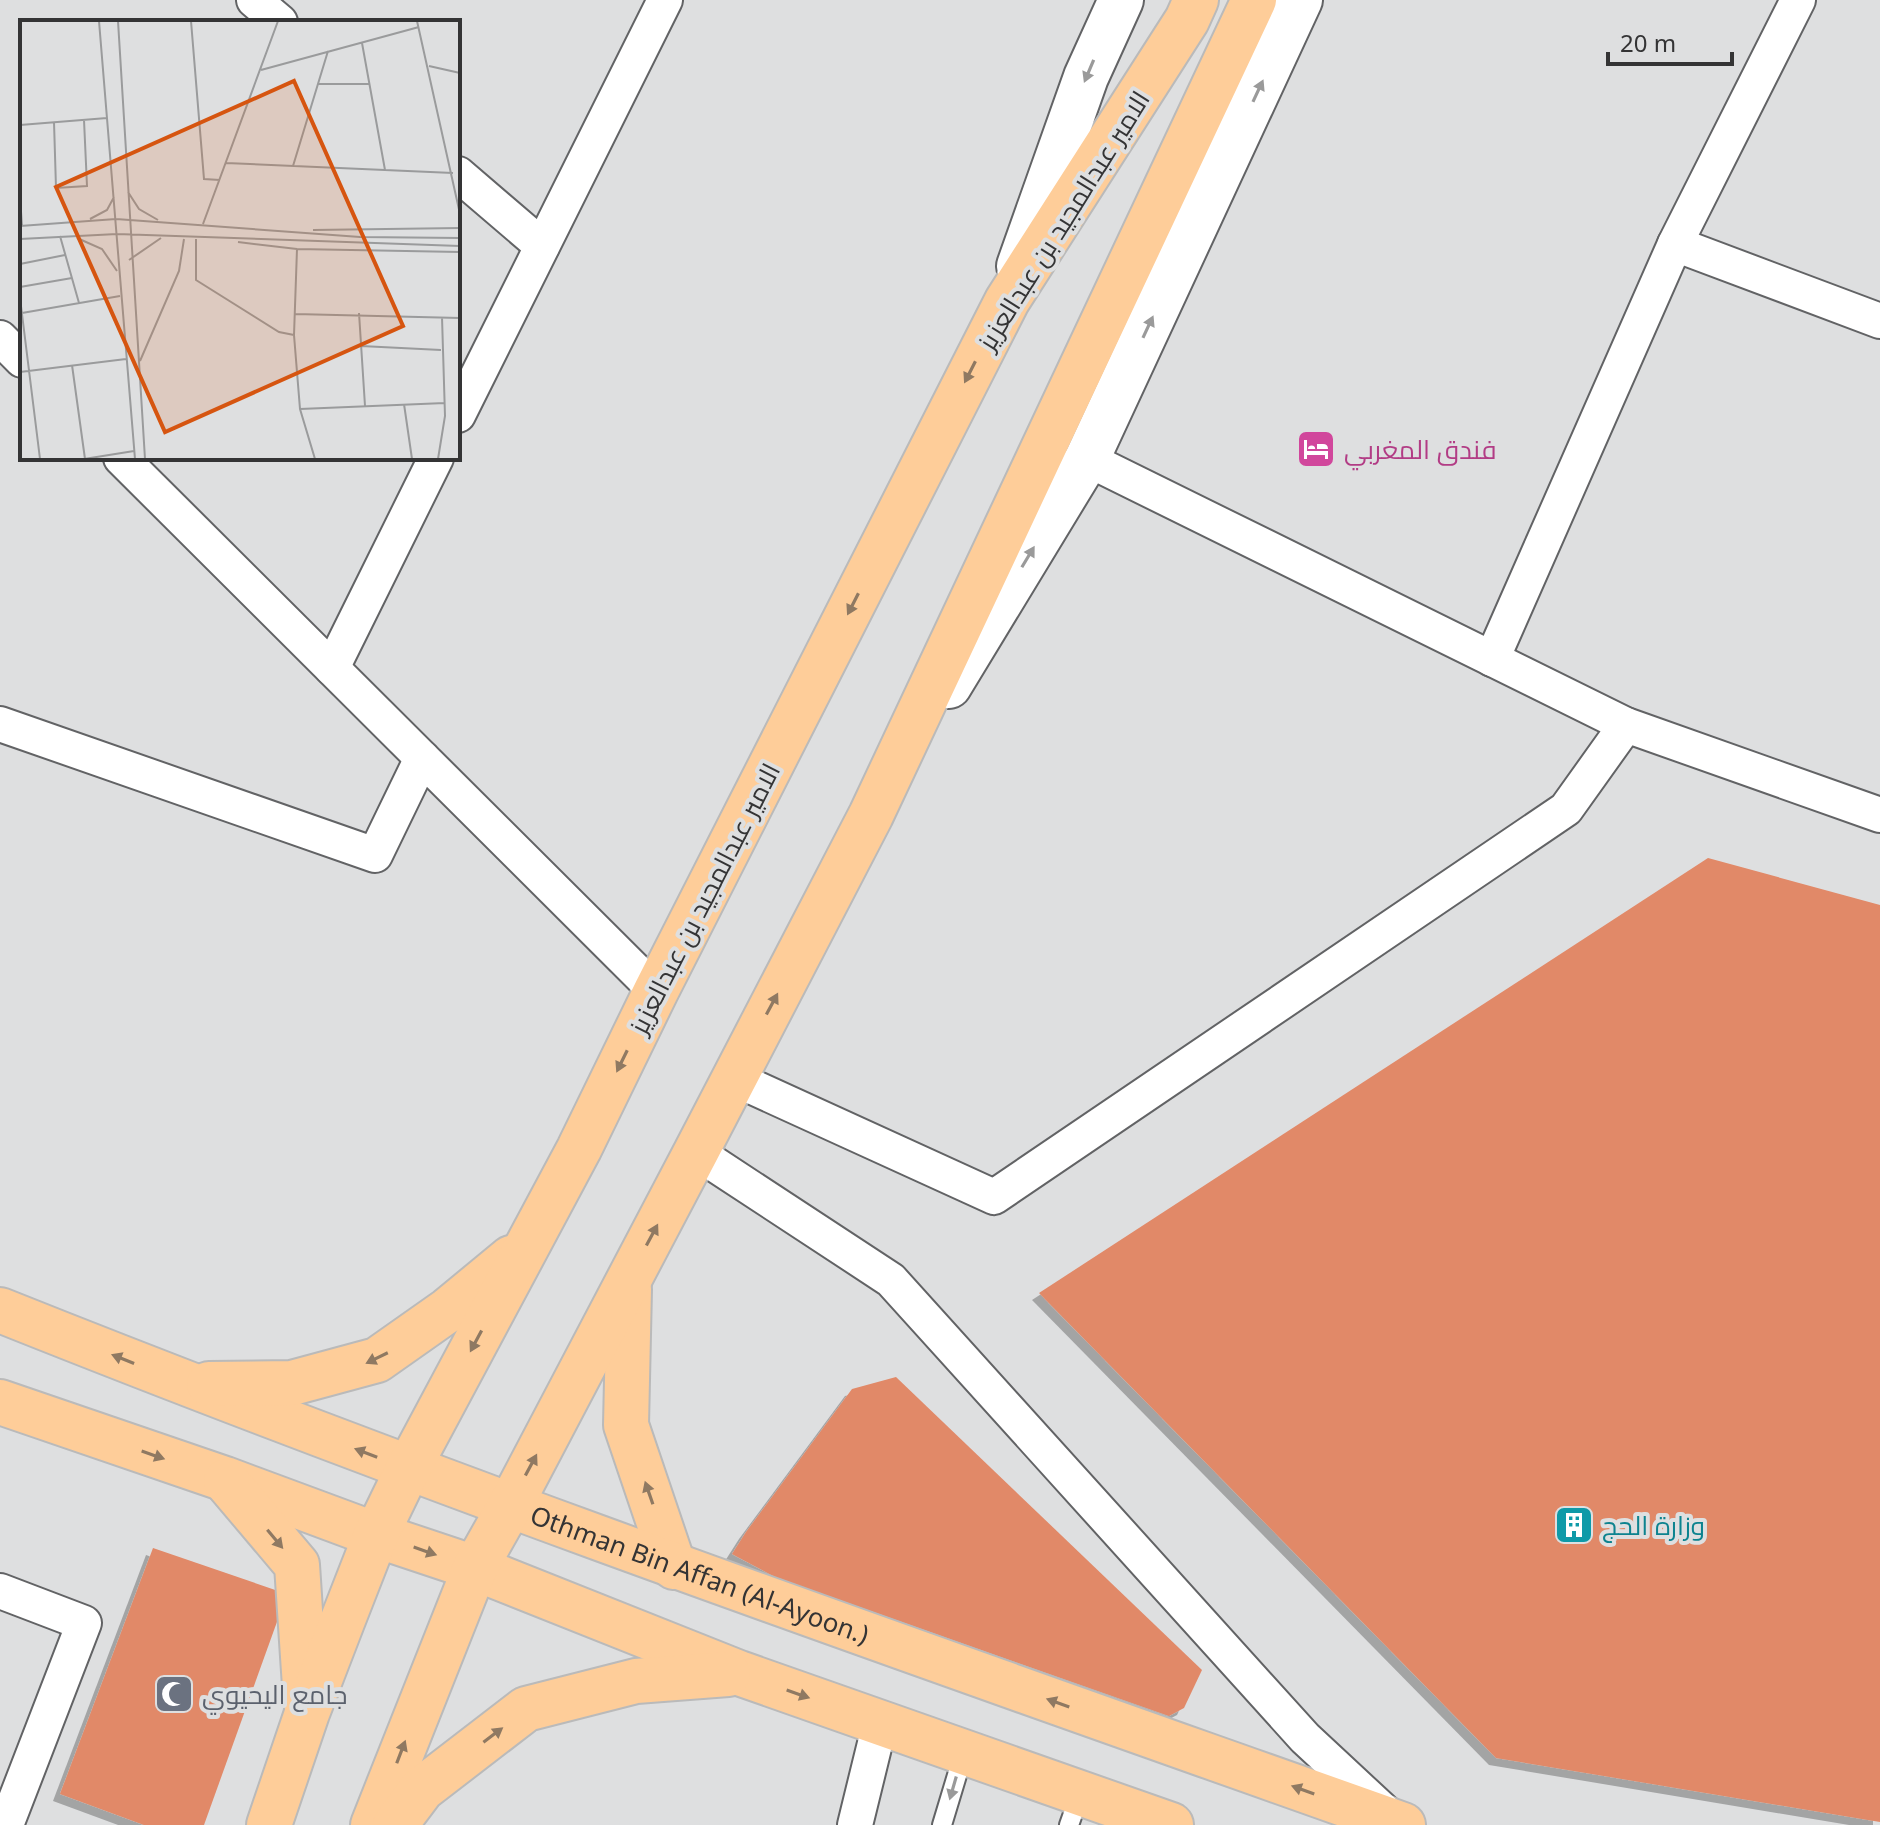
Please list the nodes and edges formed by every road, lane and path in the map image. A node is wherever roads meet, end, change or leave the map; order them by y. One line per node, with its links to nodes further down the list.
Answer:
1 (254, 0): 8 (street)
2 (665, 0): 11 (street)
3 (1121, 0): 12 (street, one-way to 12)
4 (1196, 0): 12 (main road, الامير عبدالمجيد بن عبدالعزيز)
5 (1254, 0): 25 (main road)
6 (1300, 0): 17 (street, one-way to 6)
7 (1798, 0): 10 (street)
8 (278, 20)
9 (460, 176): 11 (street)
10 (1675, 244): 13 (street); 20 (street)
11 (542, 246): 16 (street)
12 (1007, 301): 27 (main road, الامير عبدالمجيد بن عبدالعزيز, one-way to 27)
13 (1880, 321)
14 (0, 338): 15 (street)
15 (20, 358)
16 (460, 411)
17 (1087, 459): 20 (street); 25 (street, one-way to 17)
18 (123, 460): 21 (street)
19 (435, 460): 21 (street)
20 (1492, 659): 23 (street)
21 (332, 668): 24 (street)
22 (0, 724): 24 (street)
23 (1626, 725): 26 (street); 28 (street)
24 (422, 758): 27 (street)
25 (871, 815): 28 (main road, one-way to 25)
26 (1880, 815)
27 (656, 991): 30 (main road, الامير عبدالمجيد بن عبدالعزيز, one-way to 30)
28 (733, 1078): 29 (main road)
29 (696, 1152): 31 (main road, one-way to 29); 48 (street)
30 (528, 1244): 33 (main road, one-way to 33); 35 (main road, الامير عبدالمجيد بن عبدالعزيز, one-way to 35)
31 (629, 1279): 37 (main road, one-way to 31); 39 (main road, one-way to 31)
32 (0, 1310): 33 (main road, Othman Bin Affan (Al-Ayoon.), one-way to 32)
33 (186, 1385): 35 (main road, Othman Bin Affan (Al-Ayoon.), one-way to 33)
34 (0, 1402): 36 (main road, one-way to 36)
35 (408, 1469): 37 (main road, Othman Bin Affan (Al-Ayoon.)); 38 (main road, الامير عبدالمجيد بن عبدالعزيز)
36 (225, 1479): 38 (main road); 43 (main road, one-way to 43)
37 (510, 1506): 39 (main road, Othman Bin Affan (Al-Ayoon.)); 40 (main road)
38 (376, 1535): 40 (main road, one-way to 40); 43 (main road, الامير عبدالمجيد بن عبدالعزيز)
39 (674, 1567): 48 (main road, Othman Bin Affan (Al-Ayoon.), one-way to 39)
40 (475, 1568): 42 (main road); 51 (main road, one-way to 40)
41 (0, 1591): 49 (street)
42 (739, 1673): 44 (main road, one-way to 44); 52 (main road, one-way to 42)
43 (307, 1713): 50 (main road, الامير عبدالمجيد بن عبدالعزيز)
44 (880, 1723): 45 (main road); 53 (street)
45 (964, 1752): 46 (main road); 54 (lane, one-way to 54)
46 (1074, 1809): 55 (main road)
47 (0, 1823): 49 (street)
48 (1399, 1824)
49 (6, 1825)
50 (269, 1825)
51 (373, 1825)
52 (395, 1825)
53 (855, 1825)
54 (942, 1825)
55 (1171, 1825)

